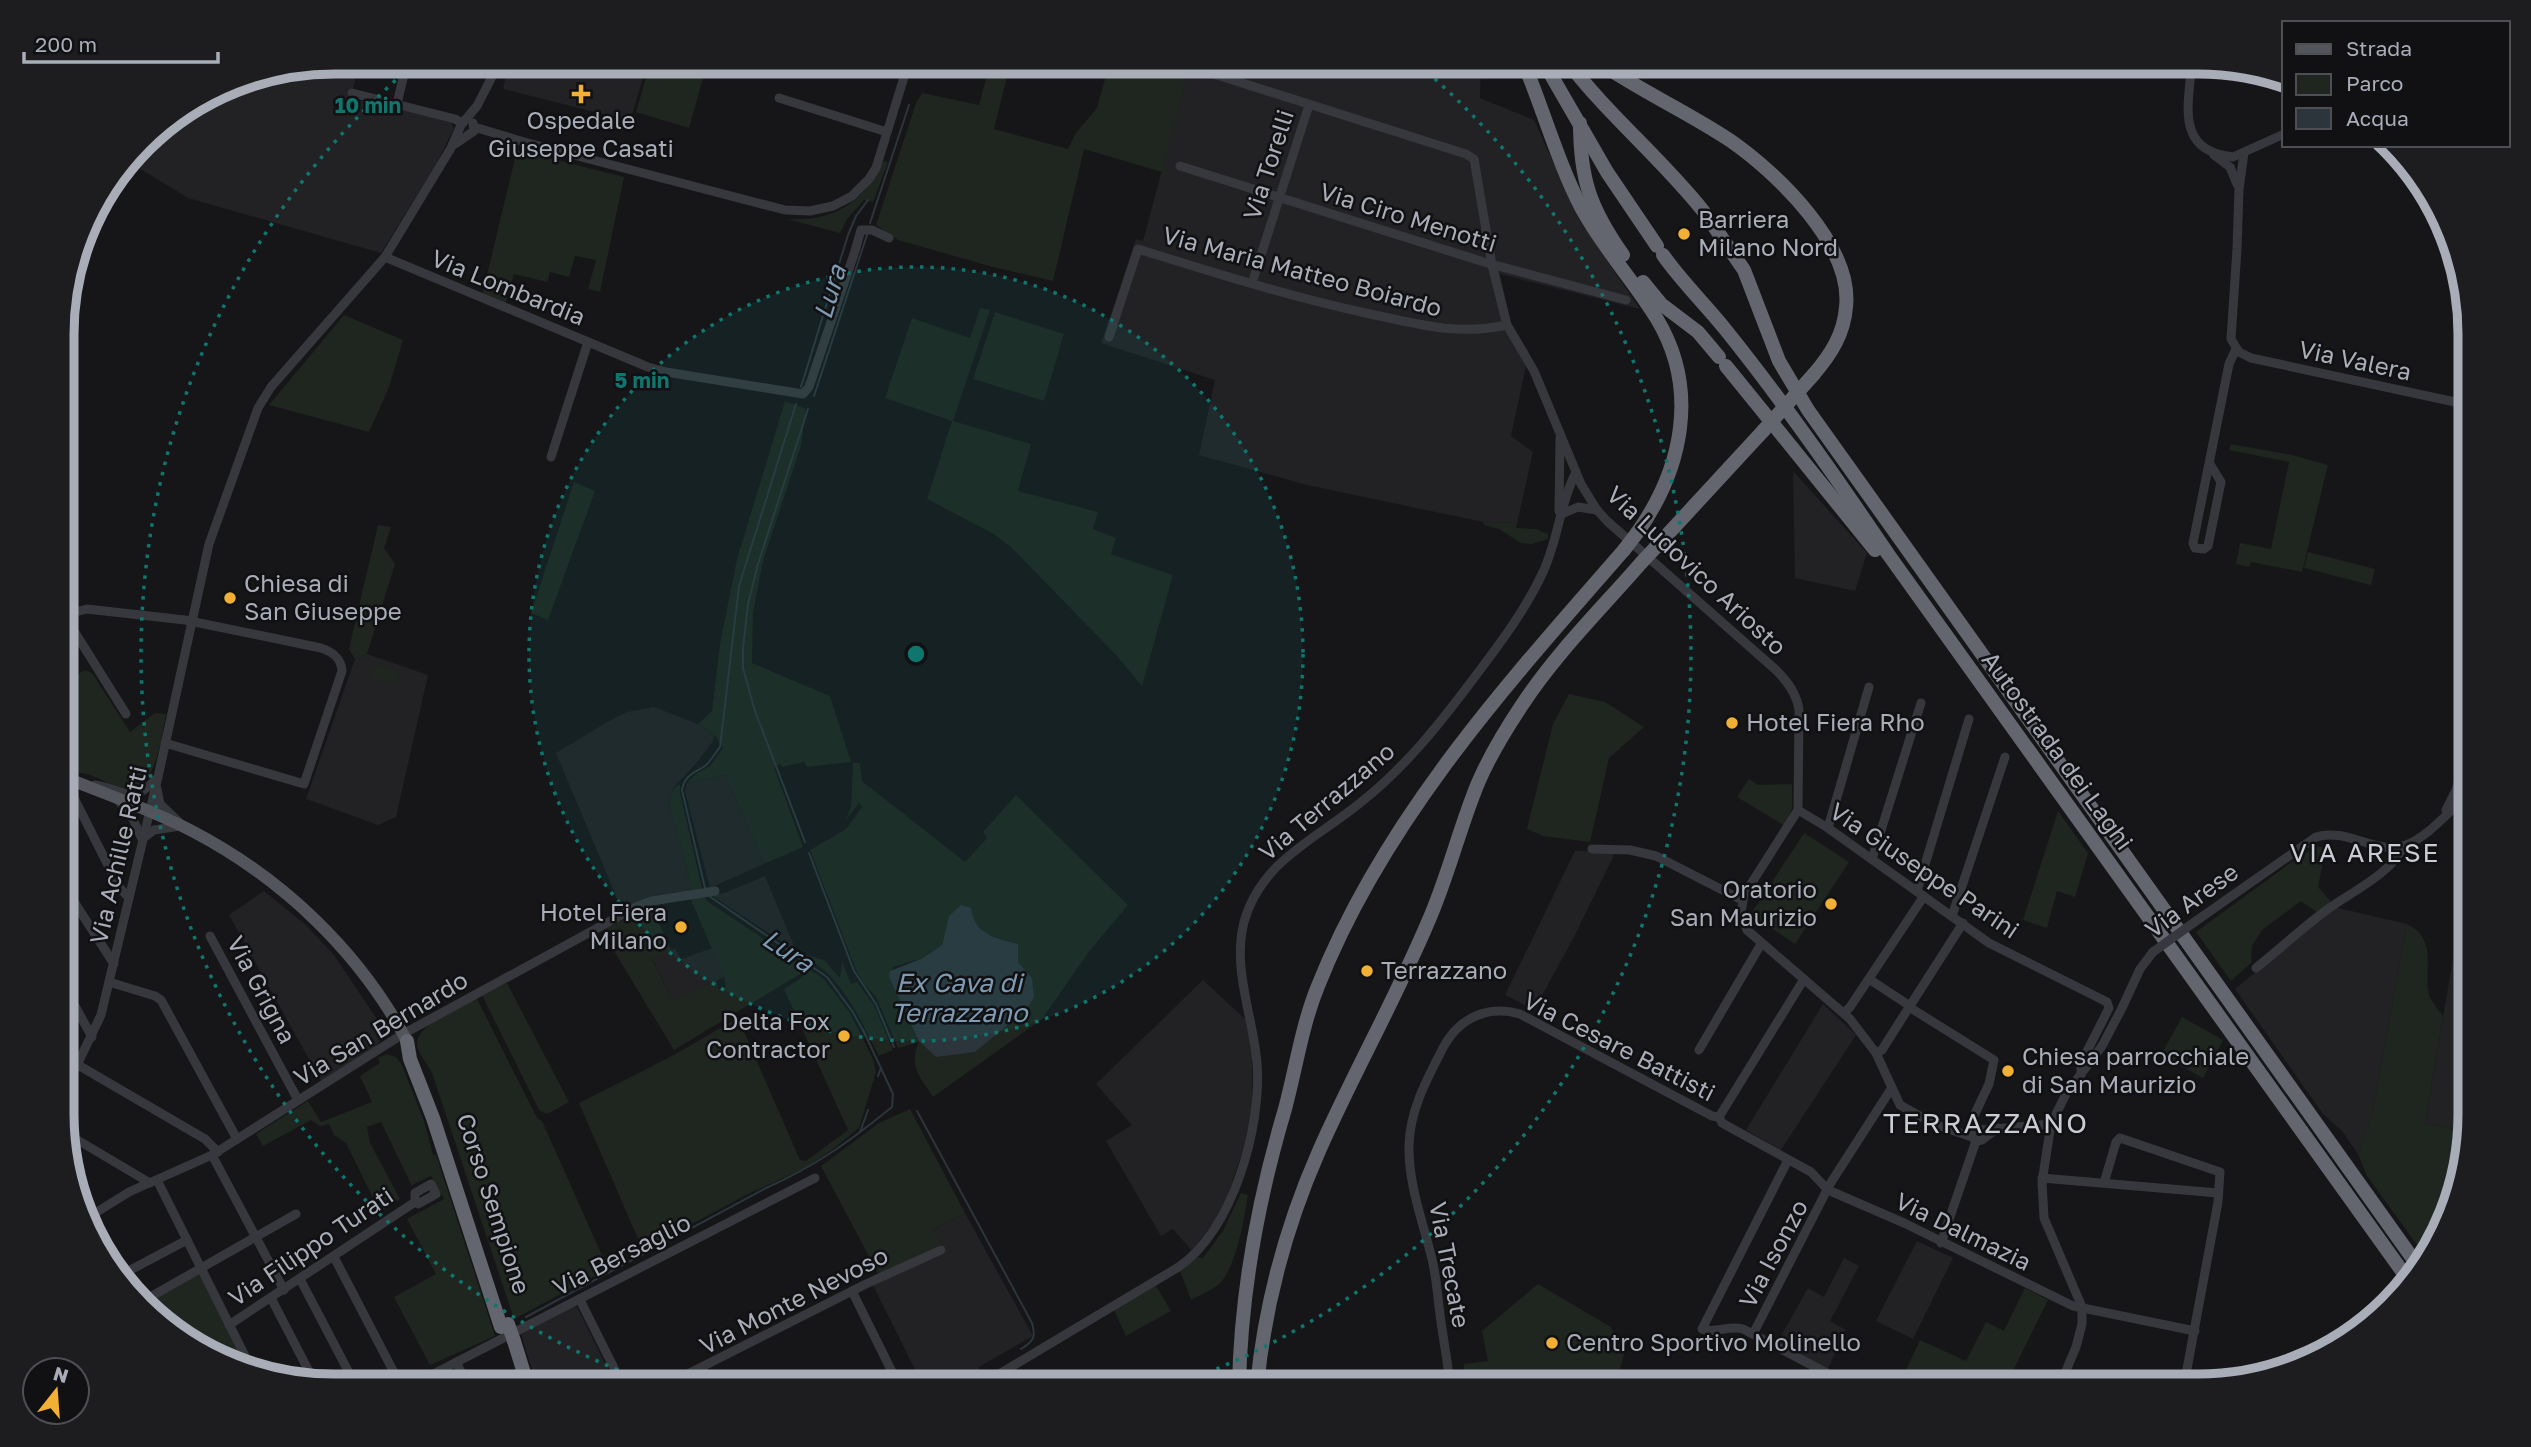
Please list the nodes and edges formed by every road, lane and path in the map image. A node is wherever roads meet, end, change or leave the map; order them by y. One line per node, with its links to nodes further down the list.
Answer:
1 (404, 74): 12 (street)
2 (493, 74): 15 (street, Via Achille Ratti)
3 (905, 74): 16 (street)
4 (1214, 74): 13 (street)
5 (1528, 74): 149 (highway, bridge)
6 (1551, 74): 14 (highway, Autostrada dei Laghi)
7 (1578, 74): 119 (highway, Autostrada dei Laghi)
8 (1617, 74): 150 (highway, bridge)
9 (2191, 74): 18 (street)
10 (352, 93): 12 (street)
11 (779, 98): 16 (street)
12 (397, 104): 15 (street)
13 (1308, 104): 24 (street, Via Torelli); 27 (street, Via Ludovico Ariosto)
14 (1580, 123): 46 (highway, Autostrada dei Laghi); 46 (highway)
15 (468, 127): 16 (street); 26 (street, Via Achille Ratti)
16 (887, 132)
17 (2282, 135): 19 (street)
18 (2202, 145): 20 (street); 22 (street)
19 (2244, 153): 20 (street); 23 (street)
20 (2233, 157): 22 (street)
21 (1180, 166): 24 (street, Via Ciro Menotti)
22 (2230, 167): 23 (street)
23 (2239, 189): 33 (street)
24 (1279, 198): 27 (street, Via Ciro Menotti); 28 (street, Via Torelli)
25 (889, 238): 32 (street, Via Lombardia)
26 (385, 257): 32 (street, Via Lombardia); 47 (street, Via Achille Ratti)
27 (1492, 265): 29 (street, Via Ciro Menotti); 30 (street, Via Ludovico Ariosto)
28 (1254, 277)
29 (1626, 300)
30 (1507, 325): 31 (street, Via Maria Matteo Boiardo); 35 (street, Via Ludovico Ariosto)
31 (1109, 337)
32 (588, 342): 36 (street)
33 (2236, 349): 34 (street, Via Valera); 37 (street)
34 (2458, 403)
35 (1560, 429): 38 (street, Via Ludovico Ariosto); 41 (street, Via Terrazzano)
36 (551, 457)
37 (2210, 464): 39 (street); 40 (street)
38 (1576, 472): 41 (street); 42 (street, Via Ludovico Ariosto); 43 (street, Via Terrazzano)
39 (2207, 477): 40 (street); 40 (street)
40 (2221, 478)
41 (1561, 482): 44 (street, Via Terrazzano)
42 (1597, 510): 43 (street); 62 (street, Via Ludovico Ariosto)
43 (1562, 514): 44 (street, Via Terrazzano)
44 (1557, 529): 148 (street, Via Terrazzano)
45 (74, 612): 47 (street)
46 (1933, 617): 122 (highway, Autostrada dei Laghi)
47 (192, 621): 53 (street, Via Achille Ratti); 53 (street, Via Achille Ratti)
48 (74, 631): 51 (street)
49 (1869, 687): 66 (street)
50 (1920, 703): 70 (street)
51 (125, 714)
52 (1969, 719): 72 (street)
53 (165, 743): 55 (street, Via Achille Ratti)
54 (2005, 757): 76 (street)
55 (158, 777): 56 (street); 63 (street, Via Achille Ratti); 65 (street)
56 (74, 780)
57 (74, 781): 60 (main road, Corso Sempione)
58 (2458, 784): 64 (street)
59 (74, 798): 73 (street)
60 (118, 800): 63 (main road, Corso Sempione); 67 (street)
61 (2458, 802): 64 (street)
62 (1798, 810): 66 (street, Via Giuseppe Parini); 74 (street)
63 (149, 813): 65 (main road, Corso Sempione); 67 (street, Via Achille Ratti)
64 (2441, 818): 68 (street)
65 (181, 826): 67 (street); 89 (main road, Corso Sempione)
66 (1828, 828): 70 (street, Via Giuseppe Parini)
67 (142, 839): 73 (street, Via Achille Ratti)
68 (2403, 846): 81 (street); 94 (street, Via Arese, bridge)
69 (1592, 849): 74 (street)
70 (1872, 859): 72 (street, Via Giuseppe Parini)
71 (715, 891): 89 (street, Via San Bernardo)
72 (1921, 894): 76 (street, Via Giuseppe Parini); 83 (street)
73 (129, 898): 80 (street, Via Achille Ratti)
74 (1742, 900): 79 (street)
75 (74, 902): 80 (street)
76 (1952, 916): 77 (street, Via Giuseppe Parini)
77 (1963, 923): 86 (street); 94 (street, Via Giuseppe Parini)
78 (210, 936): 96 (street, Via Grigna)
79 (1761, 944): 82 (street); 90 (street)
80 (114, 964): 84 (street, Via Achille Ratti)
81 (2256, 968)
82 (1804, 979): 87 (street); 97 (street, Via Cesare Battisti)
83 (1868, 979): 86 (street); 87 (street)
84 (109, 982): 88 (street, Via Achille Ratti); 101 (street)
85 (74, 1004): 88 (street)
86 (1909, 1007): 91 (street); 99 (street)
87 (1844, 1013): 91 (street)
88 (92, 1037): 92 (street, Via Achille Ratti)
89 (405, 1037): 96 (street, Via San Bernardo); 133 (highway, Corso Sempione, bridge)
90 (1699, 1050)
91 (1876, 1054): 95 (street)
92 (78, 1065): 93 (street, Via Achille Ratti); 103 (street)
93 (74, 1071)
94 (2081, 1075): 98 (street, Via Arese)
95 (1891, 1089): 99 (street); 109 (street, Via Isonzo)
96 (298, 1100): 101 (street, Via San Bernardo)
97 (1718, 1116): 102 (street, Via Cesare Battisti); 104 (street, Via Dalmazia)
98 (2051, 1124): 99 (street); 106 (street, Via Arese)
99 (1975, 1134): 116 (street)
100 (75, 1138): 107 (street)
101 (237, 1139): 103 (street, Via San Bernardo)
102 (1409, 1152): 151 (street, Via Trecate)
103 (215, 1154): 107 (street, Via San Bernardo); 114 (street)
104 (1788, 1160): 109 (street, Via Dalmazia); 132 (street)
105 (815, 1178): 128 (street, Via Bersaglio)
106 (2042, 1178): 108 (street); 129 (street, Via Arese)
107 (153, 1182): 112 (street, Via San Bernardo); 115 (street)
108 (2104, 1183): 110 (street); 110 (street)
109 (1828, 1190): 116 (street, Via Dalmazia); 132 (street, Via Isonzo)
110 (2218, 1193): 131 (street)
111 (415, 1202): 118 (street, Via Filippo Turati)
112 (94, 1214)
113 (296, 1214): 114 (street)
114 (256, 1237): 120 (street); 124 (street)
115 (187, 1240): 120 (street); 121 (street)
116 (1941, 1243): 129 (street, Via Dalmazia)
117 (941, 1250): 125 (street, Via Monte Nevoso)
118 (334, 1257): 123 (street, Via Filippo Turati); 139 (street)
119 (2413, 1259)
120 (202, 1267): 126 (street); 130 (street)
121 (127, 1272)
122 (2403, 1273)
123 (300, 1279): 124 (street, Via Filippo Turati); 138 (street)
124 (284, 1290): 127 (street, Via Filippo Turati)
125 (852, 1291): 136 (street, Via Monte Nevoso); 147 (street)
126 (150, 1297)
127 (271, 1298): 130 (street, Via Filippo Turati); 137 (street)
128 (580, 1300): 135 (street, Via Bersaglio); 144 (street)
129 (2082, 1307): 131 (street, Via Dalmazia); 153 (street)
130 (229, 1325): 134 (street)
131 (2195, 1331): 154 (street)
132 (1753, 1334): 152 (street)
133 (510, 1342): 142 (highway, Corso Sempione); 143 (highway, Corso Sempione)
134 (246, 1359)
135 (456, 1362): 140 (street, Via Bersaglio); 141 (street)
136 (702, 1368): 145 (street, Via Monte Nevoso); 146 (street)
137 (309, 1372)
138 (350, 1374)
139 (395, 1374)
140 (433, 1374)
141 (462, 1374)
142 (518, 1374)
143 (523, 1374)
144 (617, 1374)
145 (691, 1374)
146 (705, 1374)
147 (893, 1374)
148 (1001, 1374)
149 (1240, 1374)
150 (1259, 1374)
151 (1448, 1374)
152 (1829, 1374)
153 (2065, 1374)
154 (2186, 1374)

